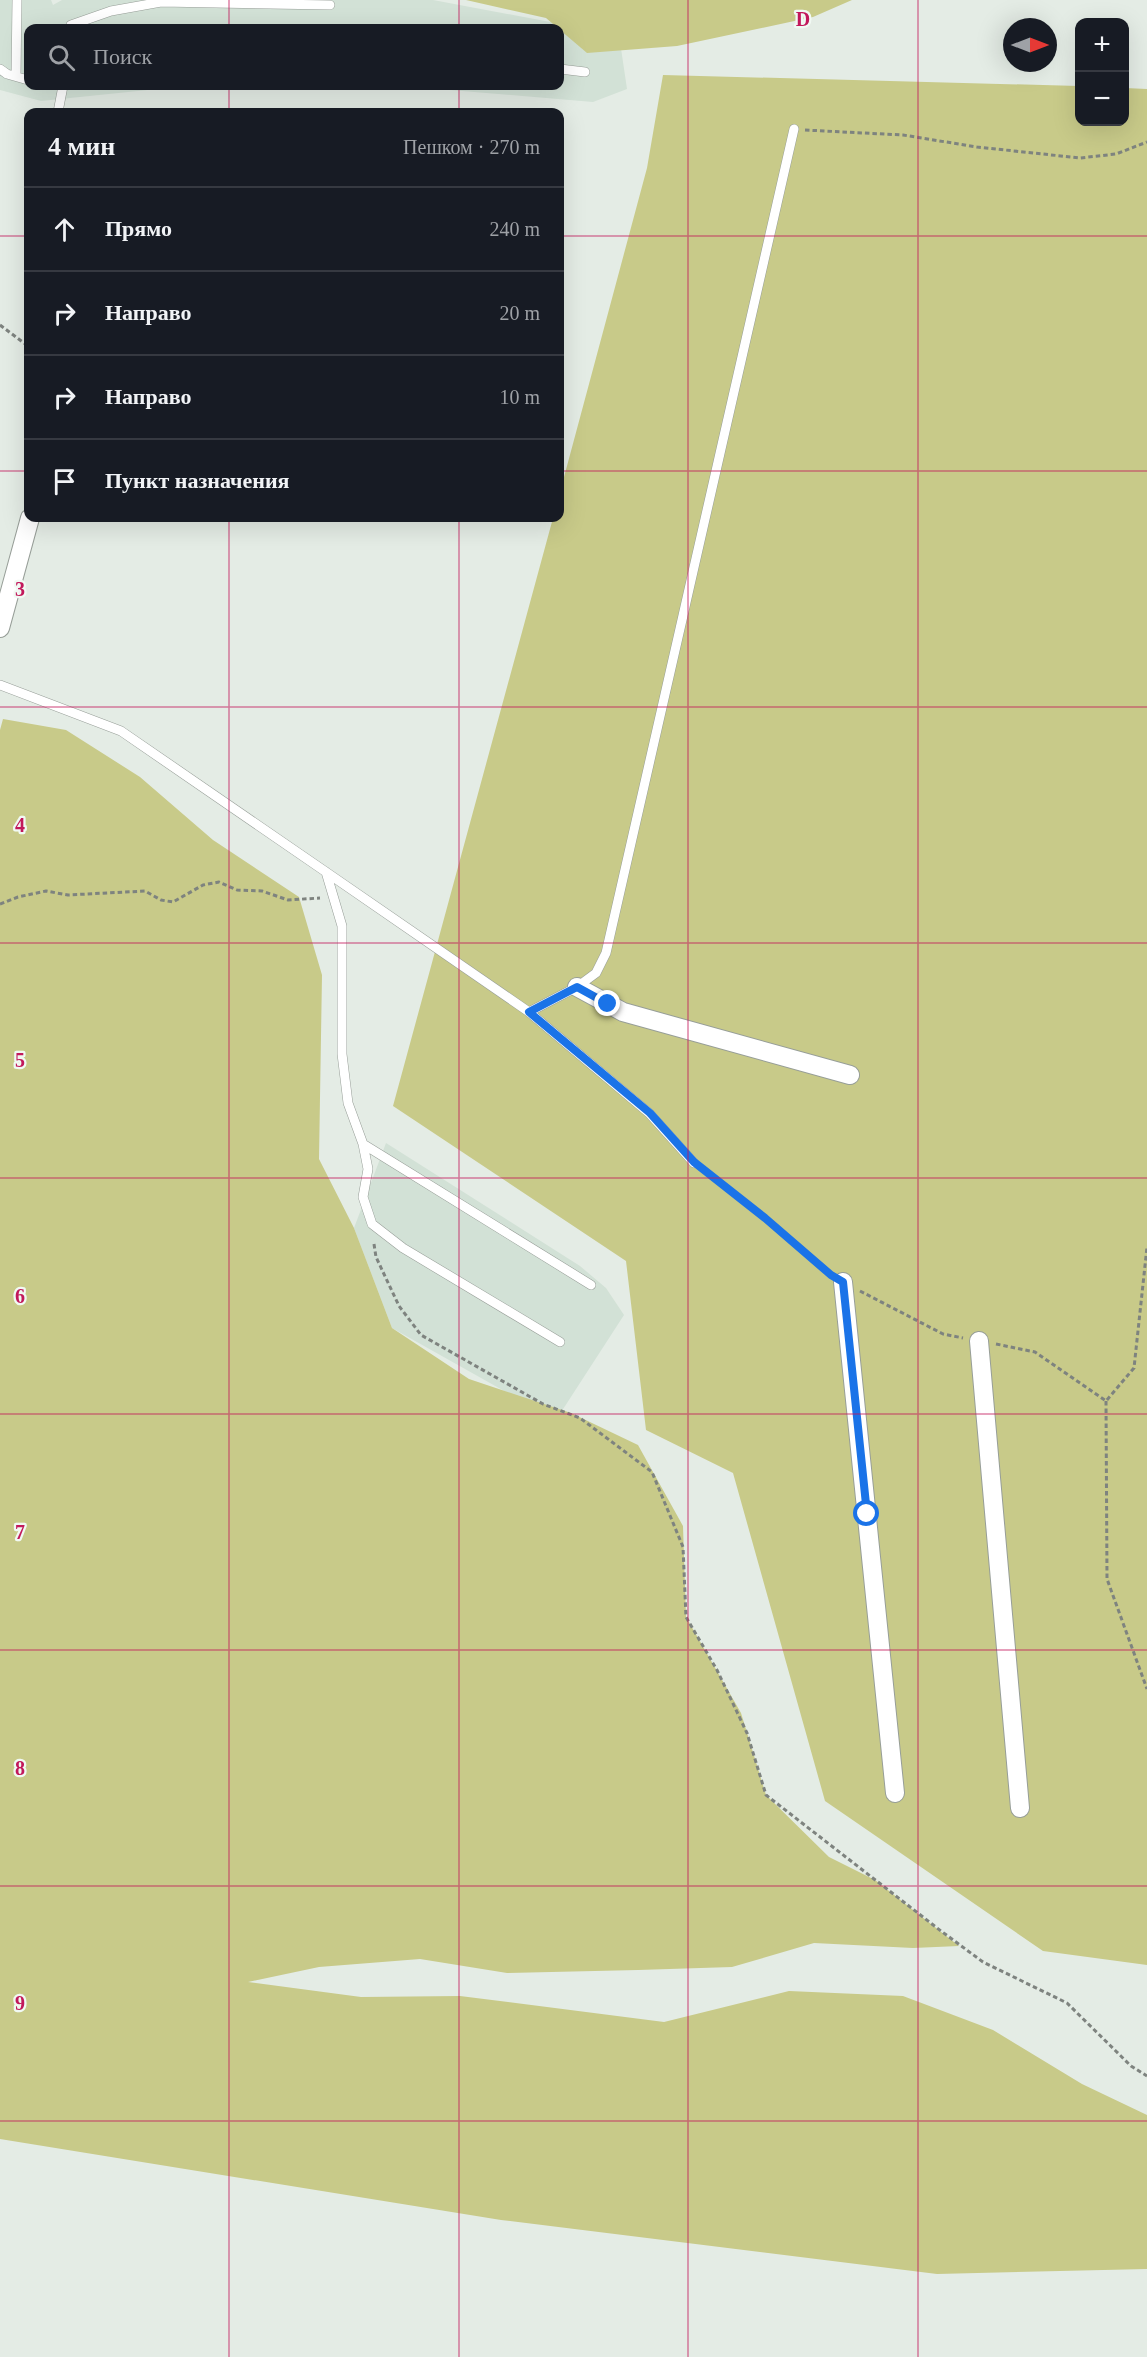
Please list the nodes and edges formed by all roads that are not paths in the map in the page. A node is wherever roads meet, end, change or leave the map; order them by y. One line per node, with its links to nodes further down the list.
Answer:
1 (18, 0): 7 (lane)
2 (330, 5): 3 (lane)
3 (76, 24)
4 (0, 69): 7 (lane)
5 (564, 69): 6 (lane)
6 (585, 72)
7 (16, 76): 8 (lane)
8 (24, 79)
9 (62, 90): 10 (lane)
10 (59, 108)
11 (795, 129): 16 (lane)
12 (29, 522): 13 (street)
13 (0, 628)
14 (0, 685): 15 (lane)
15 (326, 872): 17 (lane); 19 (lane)
16 (577, 987): 17 (lane); 18 (street)
17 (529, 1012): 20 (lane)
18 (850, 1075)
19 (363, 1144): 22 (lane); 24 (lane)
20 (694, 1162)
21 (843, 1282): 25 (street)
22 (591, 1286)
23 (979, 1341): 26 (street)
24 (560, 1342)
25 (896, 1793)
26 (1020, 1808)

